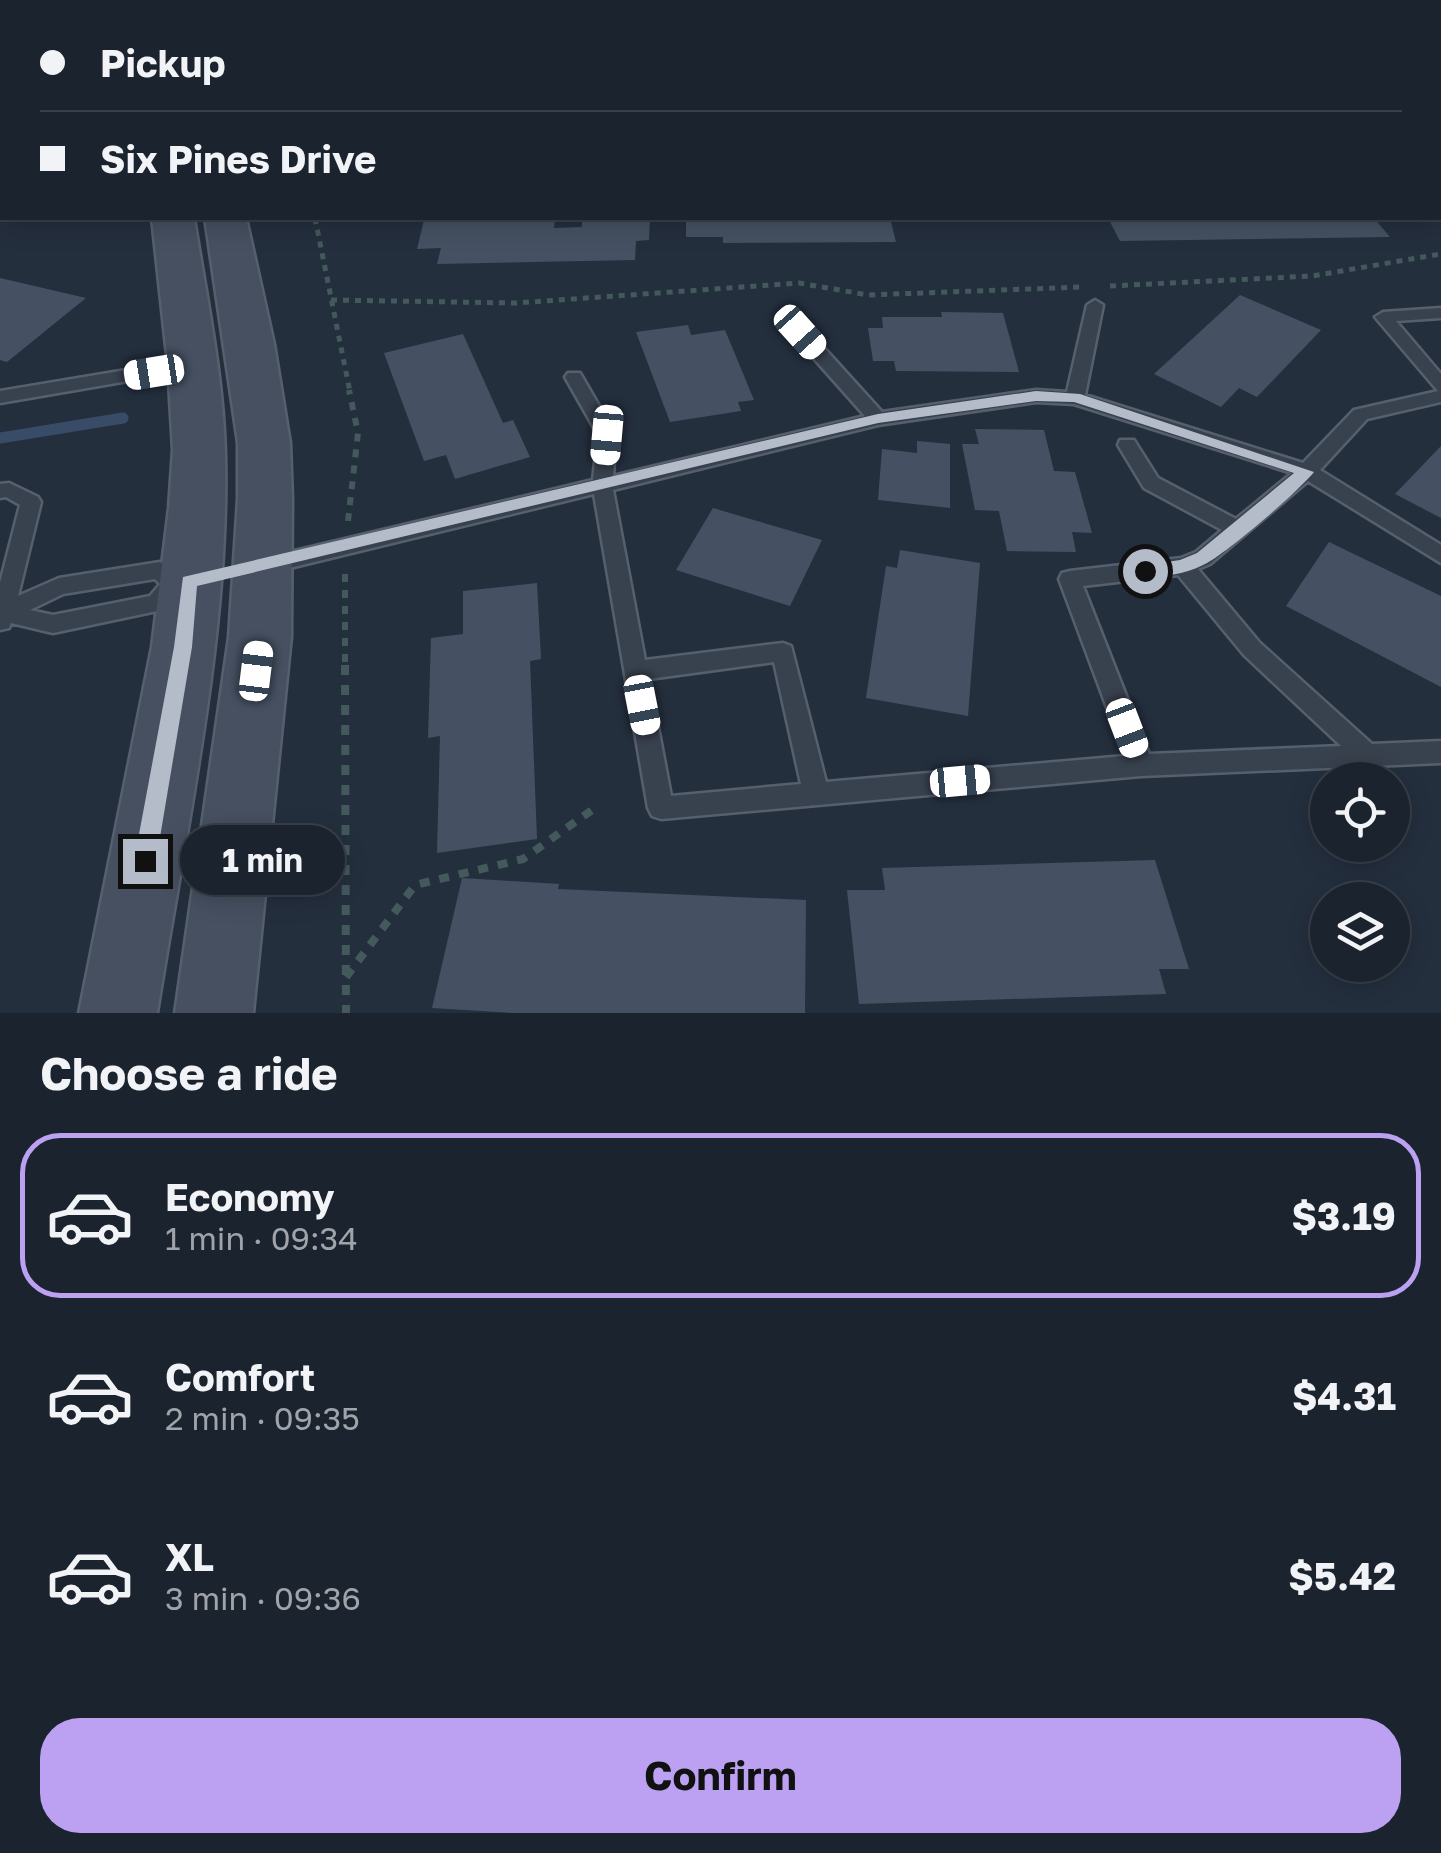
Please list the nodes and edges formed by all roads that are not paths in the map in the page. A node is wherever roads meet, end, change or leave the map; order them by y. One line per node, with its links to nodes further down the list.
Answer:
1 (173, 220): 6 (street)
2 (225, 220): 20 (street)
3 (1095, 305): 11 (lane)
4 (1441, 313): 8 (lane)
5 (800, 332): 12 (lane)
6 (192, 365): 10 (lane); 21 (street)
7 (574, 377): 15 (lane)
8 (1441, 386)
9 (1441, 396): 14 (lane)
10 (0, 397)
11 (1075, 398): 12 (lane); 14 (lane)
12 (878, 418): 15 (lane)
13 (1127, 446): 17 (lane)
14 (1306, 472): 17 (lane); 18 (lane)
15 (602, 485): 20 (lane); 23 (lane)
16 (0, 492): 22 (lane)
17 (1235, 528): 19 (lane)
18 (1441, 555)
19 (1182, 566): 25 (lane); 26 (lane)
20 (261, 567): 21 (street); 29 (street)
21 (181, 583): 22 (lane); 22 (lane); 28 (street)
22 (2, 619)
23 (636, 670): 27 (lane); 27 (lane)
24 (1441, 752): 25 (lane)
25 (1367, 756): 26 (lane)
26 (1141, 765): 27 (lane)
27 (816, 794)
28 (118, 1013)
29 (214, 1013)

